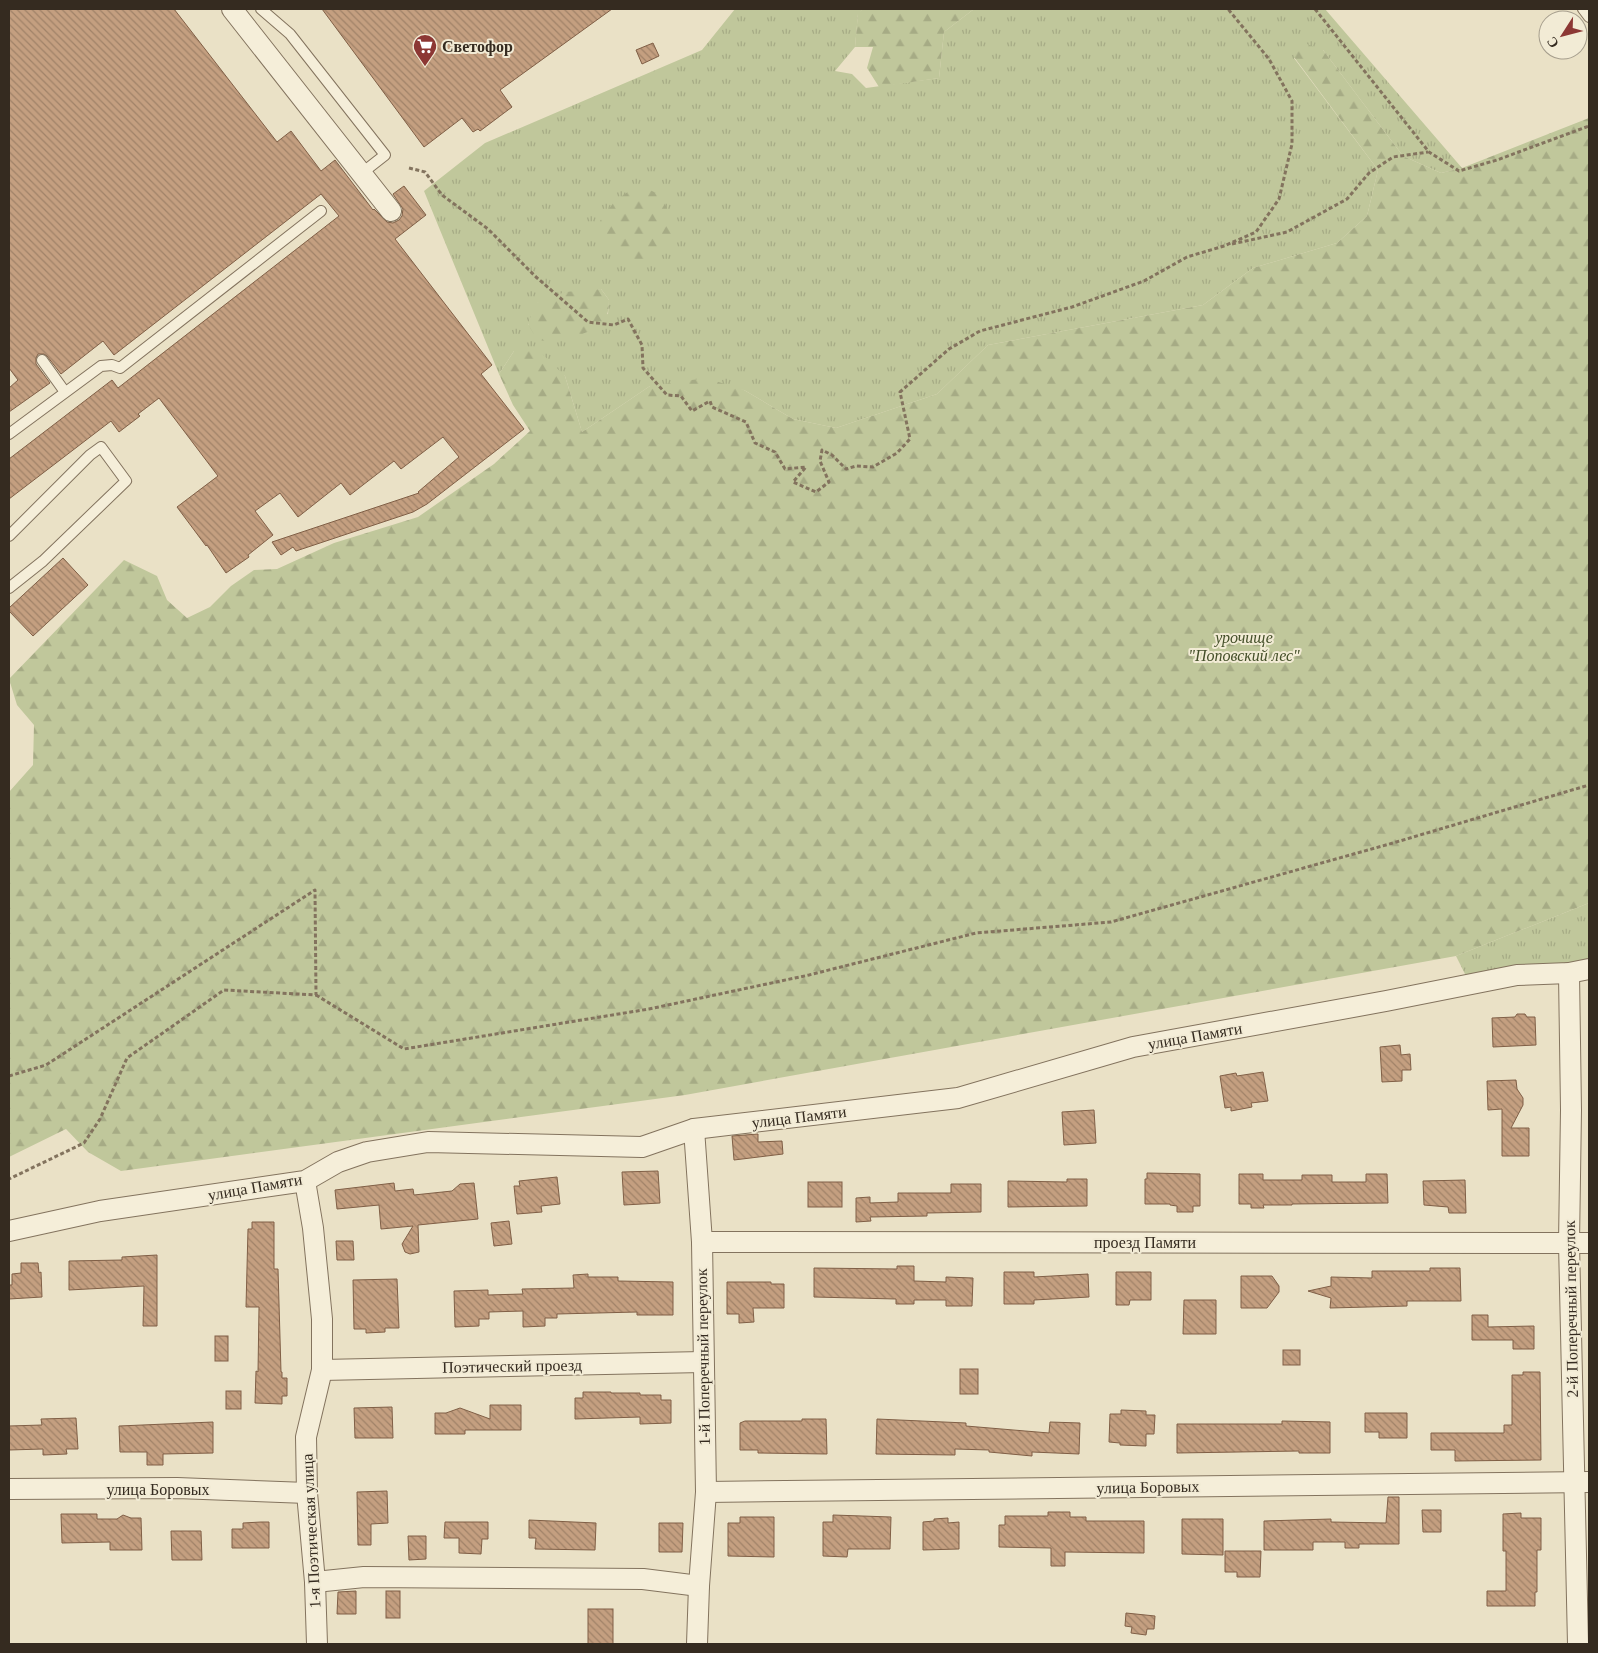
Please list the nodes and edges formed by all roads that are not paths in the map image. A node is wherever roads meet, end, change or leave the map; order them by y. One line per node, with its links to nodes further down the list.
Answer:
1 (232, 9): 5 (street)
2 (261, 9): 5 (lane)
3 (1583, 9): 4 (lane)
4 (1589, 17)
5 (362, 173): 7 (street)
6 (321, 211): 9 (lane)
7 (391, 211)
8 (42, 360): 9 (lane)
9 (65, 392): 10 (lane)
10 (9, 434)
11 (9, 536): 12 (lane)
12 (9, 588)
13 (1589, 969): 14 (street, улица Памяти)
14 (1569, 973): 15 (street, улица Памяти); 19 (street, 2-й Поперечный переулок)
15 (694, 1129): 16 (street, улица Памяти); 18 (street, 1-й Поперечный переулок)
16 (304, 1181): 17 (street, улица Памяти); 22 (street, 1-я Поэтическая улица)
17 (9, 1231)
18 (702, 1242): 19 (street, проезд Памяти); 21 (street, 1-й Поперечный переулок)
19 (1569, 1243): 20 (street, проезд Памяти); 23 (street, 2-й Поперечный переулок)
20 (1589, 1243)
21 (703, 1362): 22 (street, Поэтический проезд); 25 (street, 1-й Поперечный переулок)
22 (322, 1370): 26 (street, 1-я Поэтическая улица)
23 (1582, 1482): 25 (street, улица Боровых); 31 (street, 2-й Поперечный переулок)
24 (9, 1490): 26 (street, улица Боровых)
25 (706, 1492): 28 (street, 1-й Поперечный переулок)
26 (307, 1493): 27 (street, 1-я Поэтическая улица)
27 (315, 1582): 28 (street); 29 (street, 1-я Поэтическая улица)
28 (699, 1586): 30 (street, 1-й Поперечный переулок)
29 (317, 1644)
30 (697, 1644)
31 (1578, 1644)

